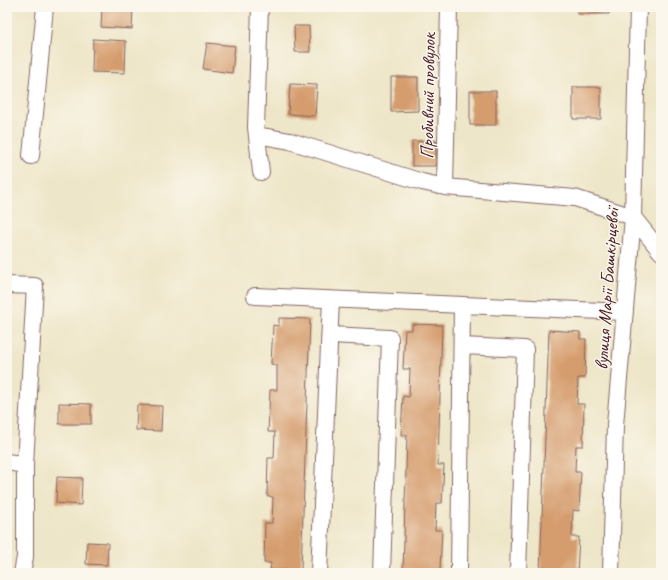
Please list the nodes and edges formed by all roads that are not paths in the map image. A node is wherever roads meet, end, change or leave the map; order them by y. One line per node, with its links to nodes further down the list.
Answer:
1 (45, 7): 6 (street)
2 (260, 7): 5 (street)
3 (449, 7): 8 (street, Пробивний провулок)
4 (638, 7): 9 (street, вулиця Марії Башкірцевої)
5 (257, 135): 7 (street); 8 (street)
6 (31, 156)
7 (261, 172)
8 (445, 187): 9 (street)
9 (633, 217): 10 (street); 15 (street, вулиця Марії Башкірцевої)
10 (661, 252)
11 (7, 285): 19 (street)
12 (255, 296): 13 (street)
13 (331, 300): 14 (street); 16 (street)
14 (462, 305): 15 (street); 17 (street)
15 (625, 312): 25 (street, вулиця Марії Башкірцевої)
16 (330, 335): 21 (street); 22 (street)
17 (462, 346): 23 (street); 24 (street)
18 (7, 462): 19 (street)
19 (25, 465): 20 (street)
20 (22, 573)
21 (320, 573)
22 (382, 573)
23 (459, 573)
24 (518, 573)
25 (611, 573)

